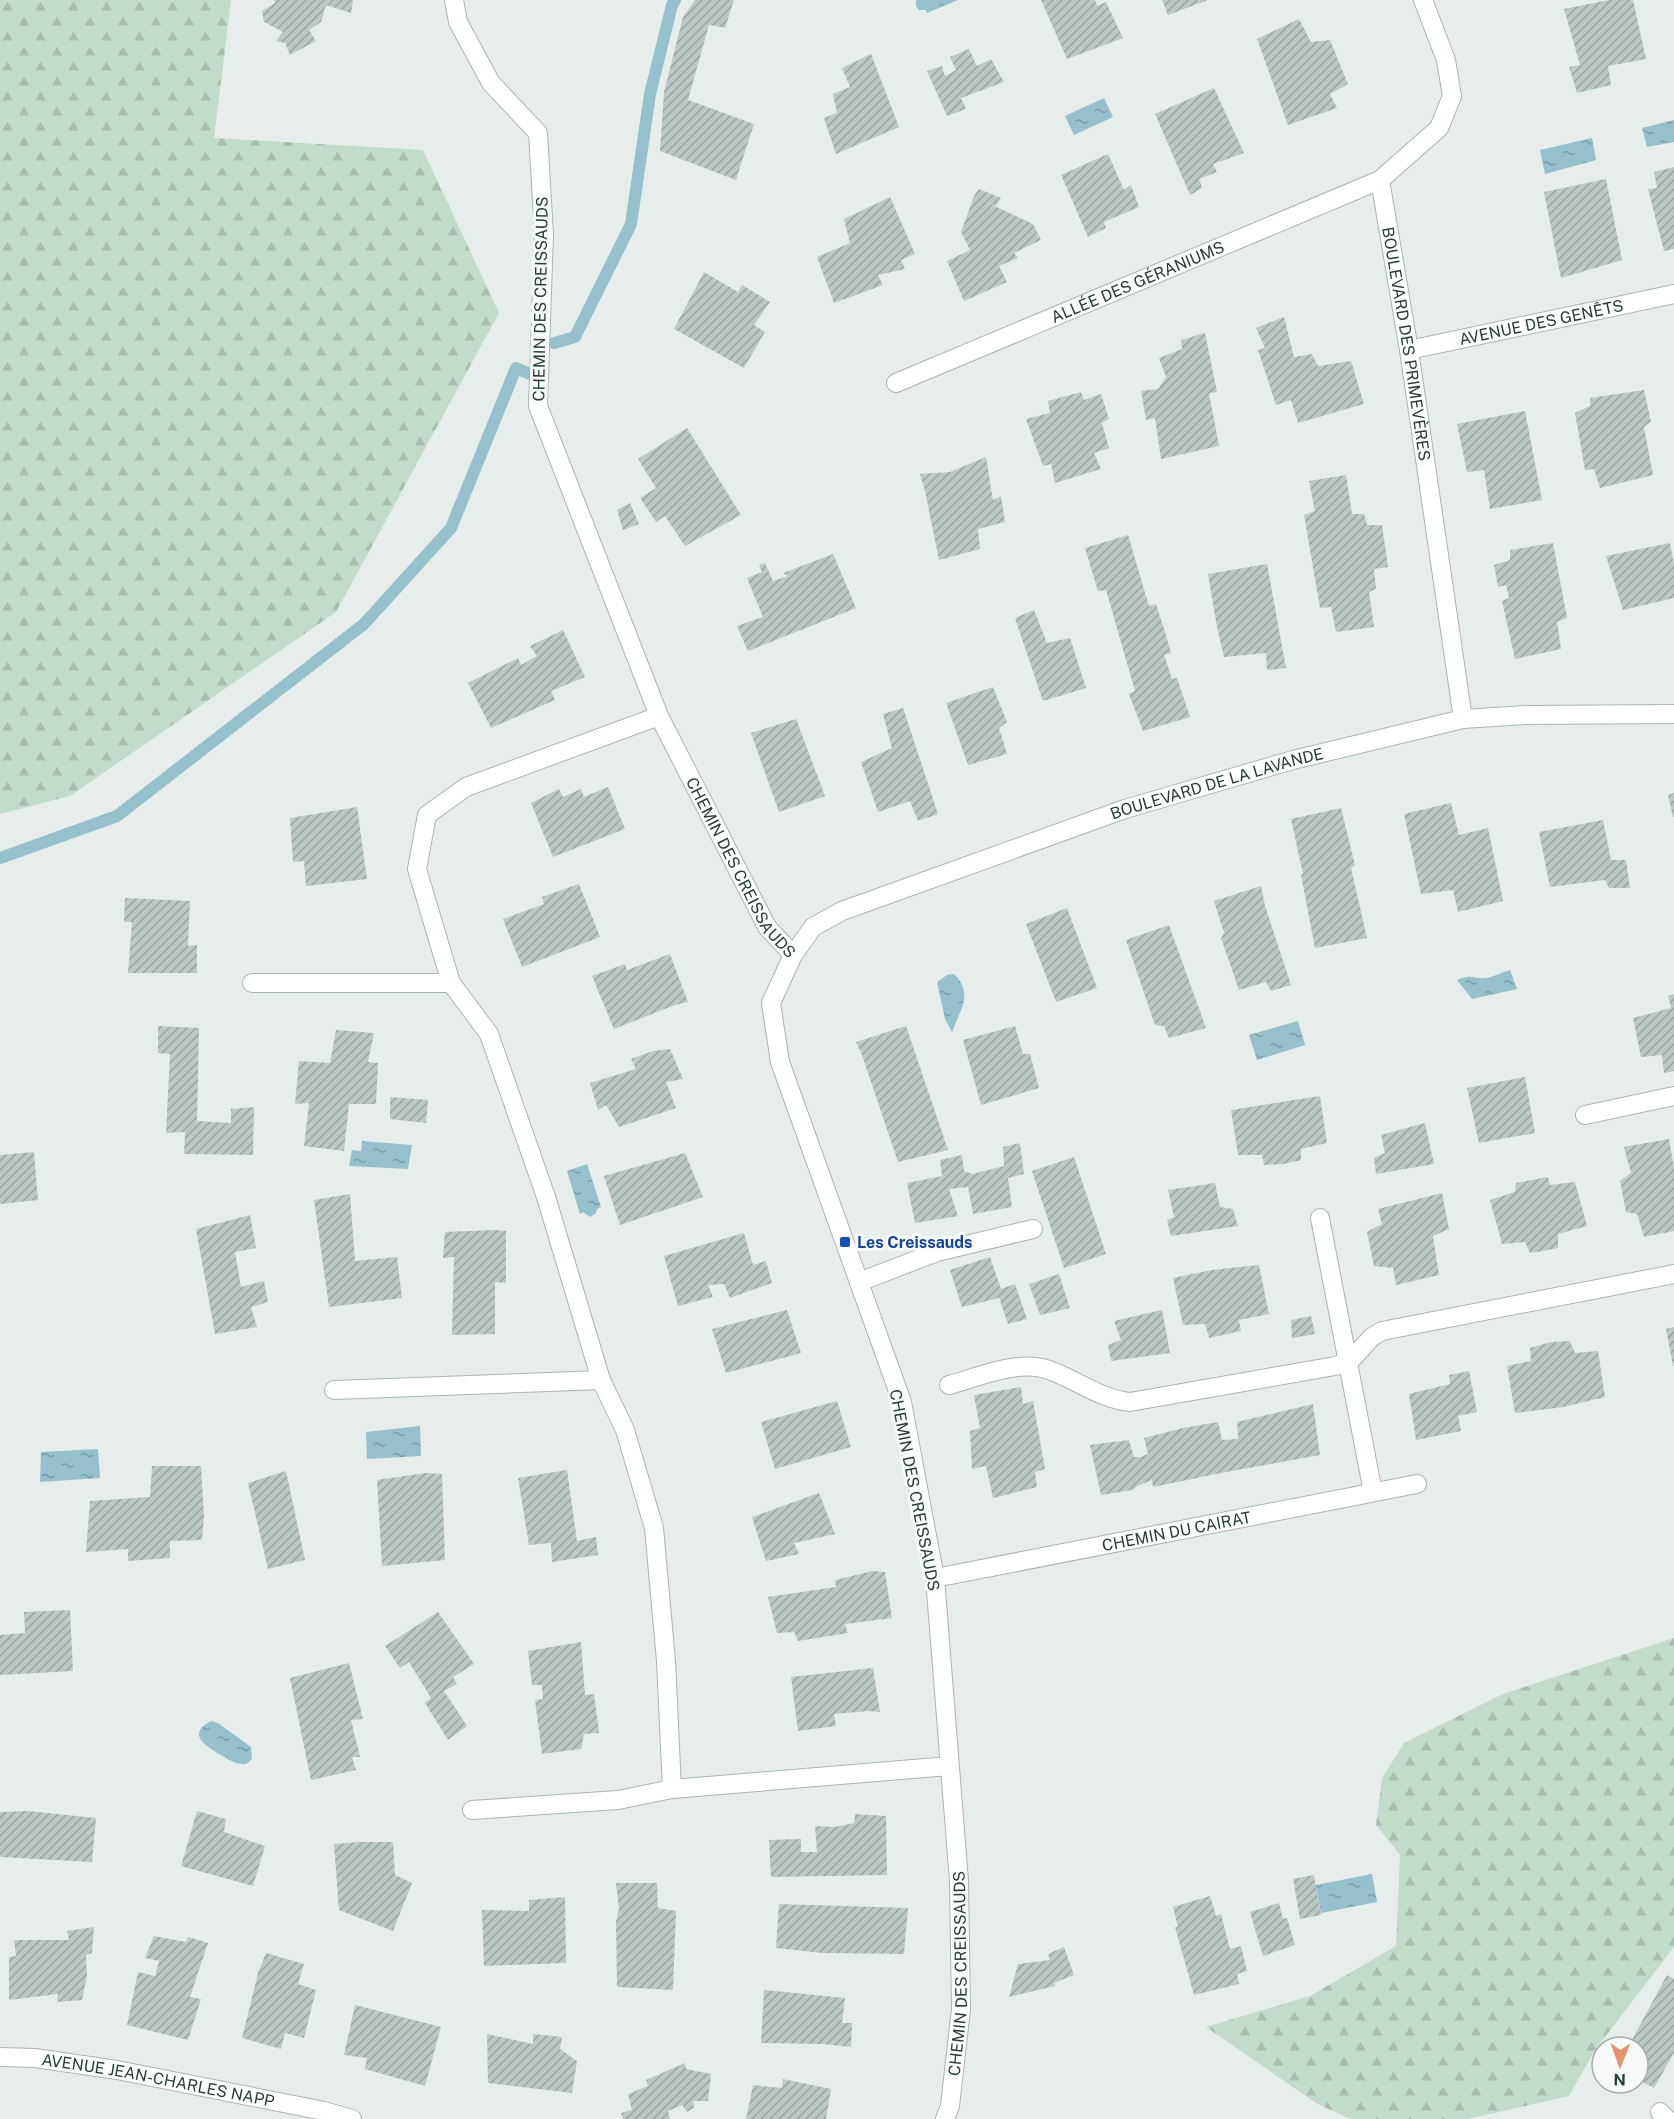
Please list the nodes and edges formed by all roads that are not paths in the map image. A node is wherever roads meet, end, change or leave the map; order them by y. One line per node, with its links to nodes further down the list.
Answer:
1 (454, 0): 8 (street, CHEMIN DES CREISSAUDS)
2 (1423, 0): 3 (street)
3 (1380, 180): 5 (street, BOULEVARD DES PRIMEVÈRES); 6 (street, ALLÉE DES GÉRANIUMS)
4 (1674, 294): 5 (street, AVENUE DES GENÊTS)
5 (1409, 350): 9 (street, BOULEVARD DES PRIMEVÈRES)
6 (896, 383)
7 (1674, 714): 9 (street, BOULEVARD DE LA LAVANDE)
8 (659, 716): 10 (street, CHEMIN DES CREISSAUDS); 12 (street)
9 (1463, 719): 10 (street, BOULEVARD DE LA LAVANDE)
10 (793, 955): 18 (street, CHEMIN DES CREISSAUDS)
11 (252, 983): 12 (street)
12 (451, 983): 20 (street)
13 (1674, 1096): 14 (street)
14 (1585, 1115)
15 (1320, 1218): 19 (street)
16 (1033, 1229): 18 (street)
17 (1674, 1274): 19 (street)
18 (859, 1282): 25 (street, CHEMIN DES CREISSAUDS)
19 (1349, 1362): 21 (street); 24 (street)
20 (601, 1380): 22 (street); 27 (street)
21 (949, 1385)
22 (334, 1390)
23 (1417, 1484): 24 (street, CHEMIN DU CAIRAT)
24 (1372, 1492): 25 (street, CHEMIN DU CAIRAT)
25 (934, 1578): 26 (street, CHEMIN DES CREISSAUDS)
26 (949, 1767): 27 (street); 31 (street, CHEMIN DES CREISSAUDS)
27 (672, 1789): 28 (street)
28 (472, 1810)
29 (0, 2057): 30 (street, AVENUE JEAN-CHARLES NAPP)
30 (352, 2119)
31 (945, 2119)

